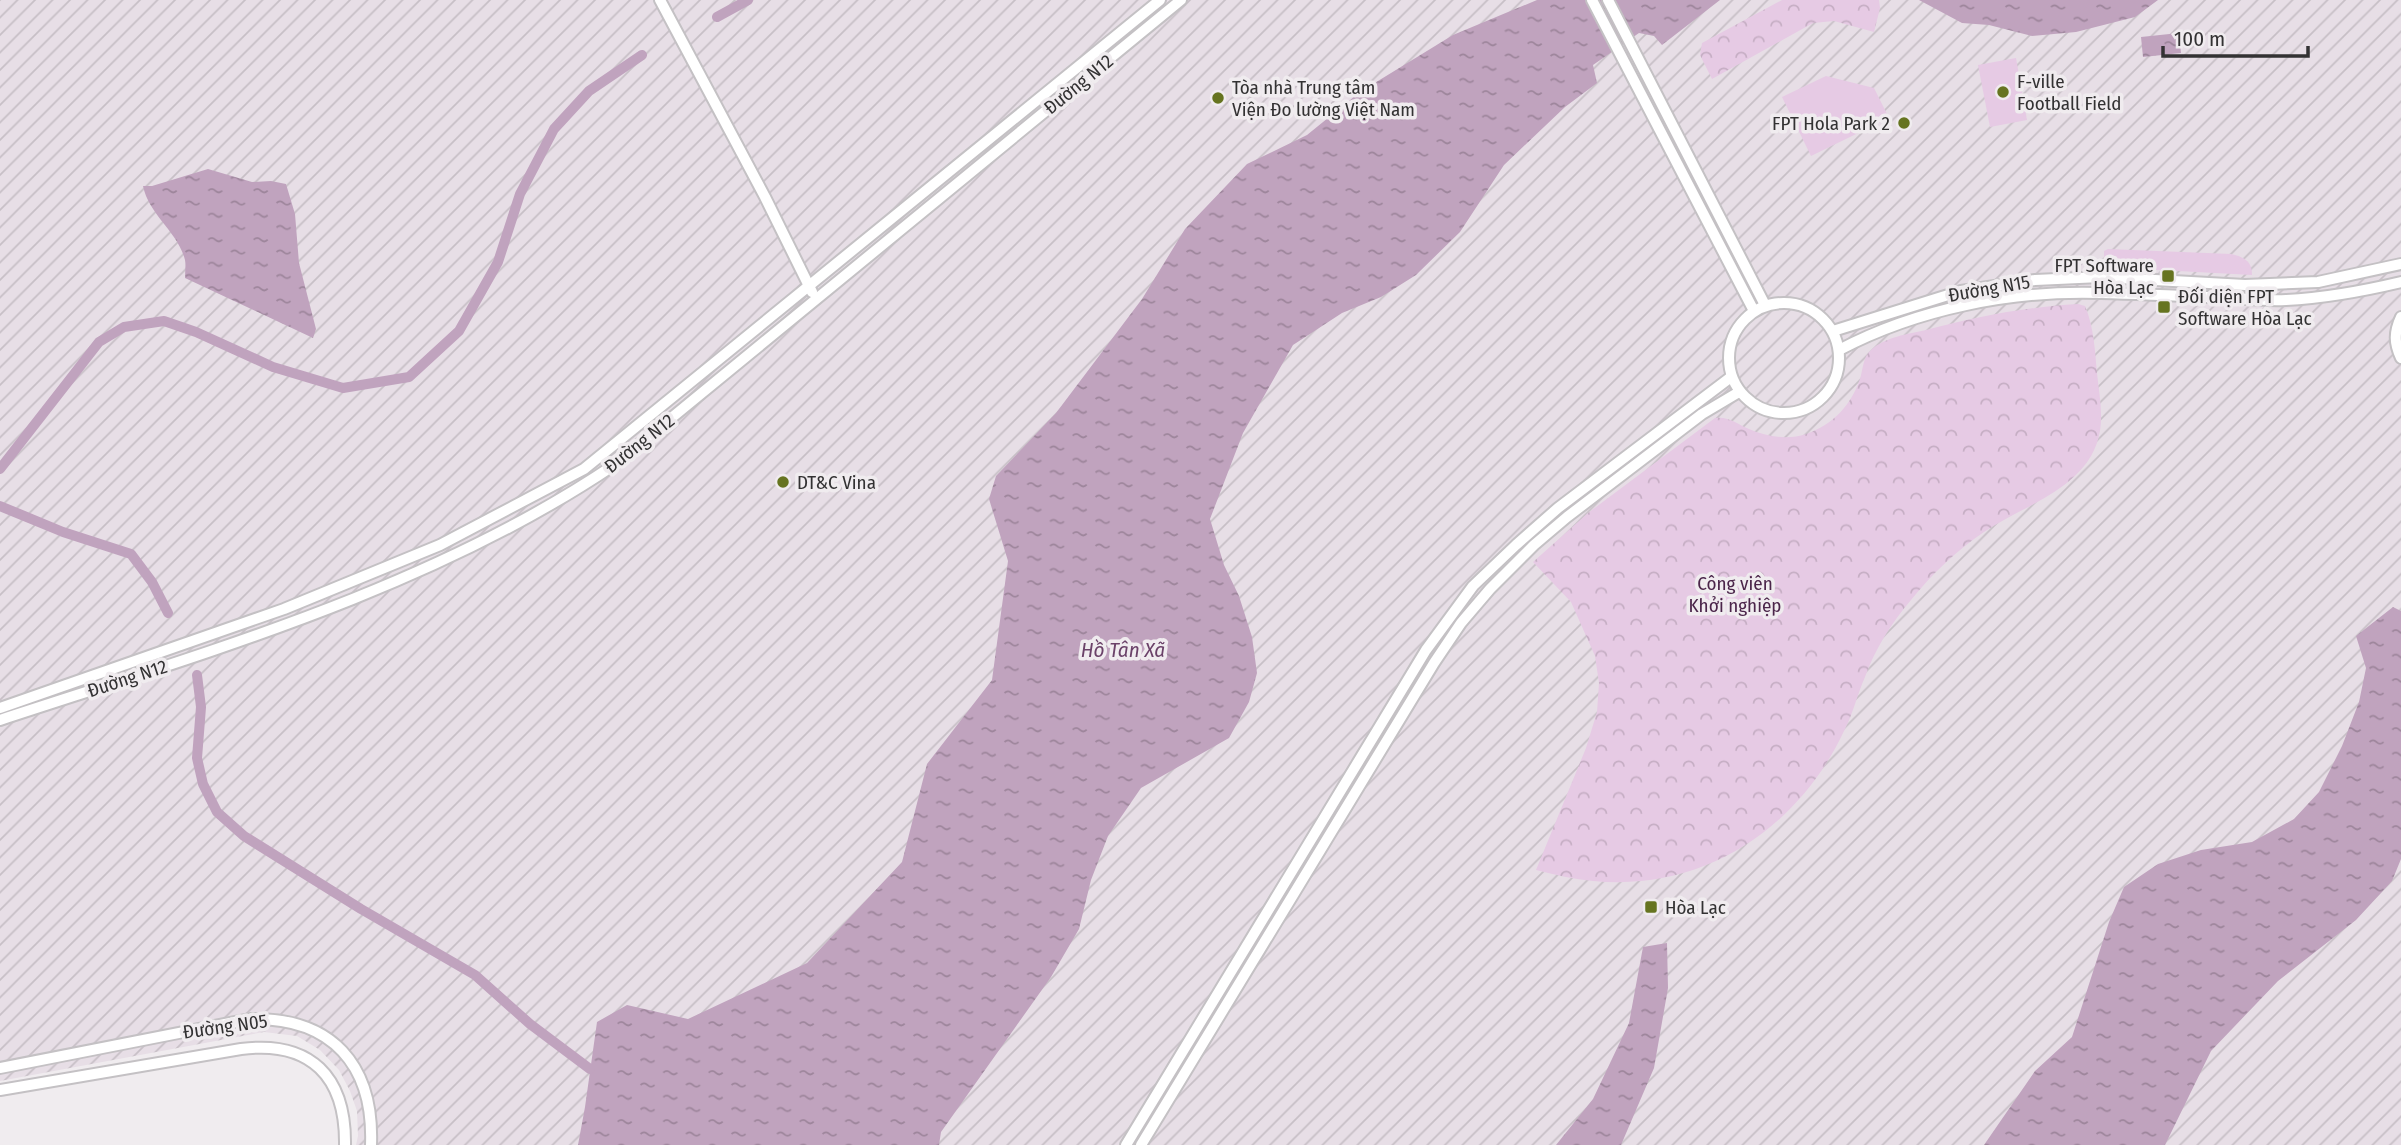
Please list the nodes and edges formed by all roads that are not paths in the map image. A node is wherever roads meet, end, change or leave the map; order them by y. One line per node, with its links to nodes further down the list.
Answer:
1 (660, 0): 8 (street)
2 (1160, 0): 8 (street, Đường N12)
3 (1181, 0): 9 (street, Đường N12)
4 (1592, 0): 11 (street)
5 (1608, 0): 10 (street)
6 (2401, 264): 13 (street, Đường N15)
7 (2401, 282): 14 (street, Đường N15)
8 (809, 287): 9 (street); 19 (street, Đường N12)
9 (816, 299): 21 (street, Đường N12)
10 (1765, 305): 11 (street); 13 (street)
11 (1754, 311): 16 (street)
12 (2401, 317): 15 (street)
13 (1833, 331): 14 (street)
14 (1839, 350): 17 (street)
15 (2401, 358)
16 (1731, 377): 17 (street); 18 (street)
17 (1740, 392): 20 (street)
18 (1395, 701): 20 (street); 22 (street)
19 (0, 708)
20 (1406, 708): 23 (street)
21 (0, 720)
22 (1344, 784): 23 (street); 28 (street)
23 (1357, 790): 29 (street)
24 (0, 1068): 27 (street, Đường N05)
25 (0, 1090): 26 (street)
26 (345, 1145)
27 (371, 1145)
28 (1126, 1145)
29 (1141, 1145)

